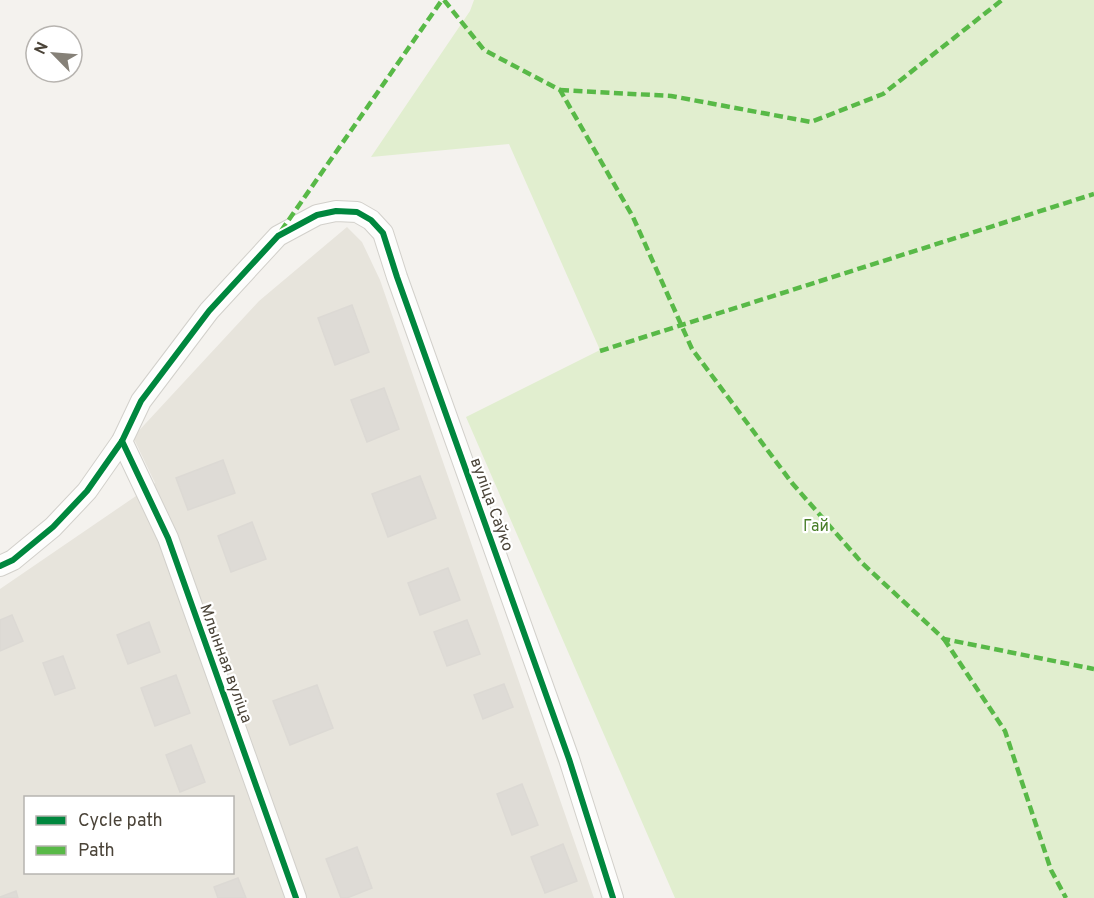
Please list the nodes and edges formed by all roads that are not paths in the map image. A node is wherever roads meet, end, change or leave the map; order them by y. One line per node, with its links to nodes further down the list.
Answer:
1 (122, 441): 2 (street); 3 (street, Млынная вуліца); 4 (street, вуліца Саўко)
2 (0, 566)
3 (297, 898)
4 (613, 898)

